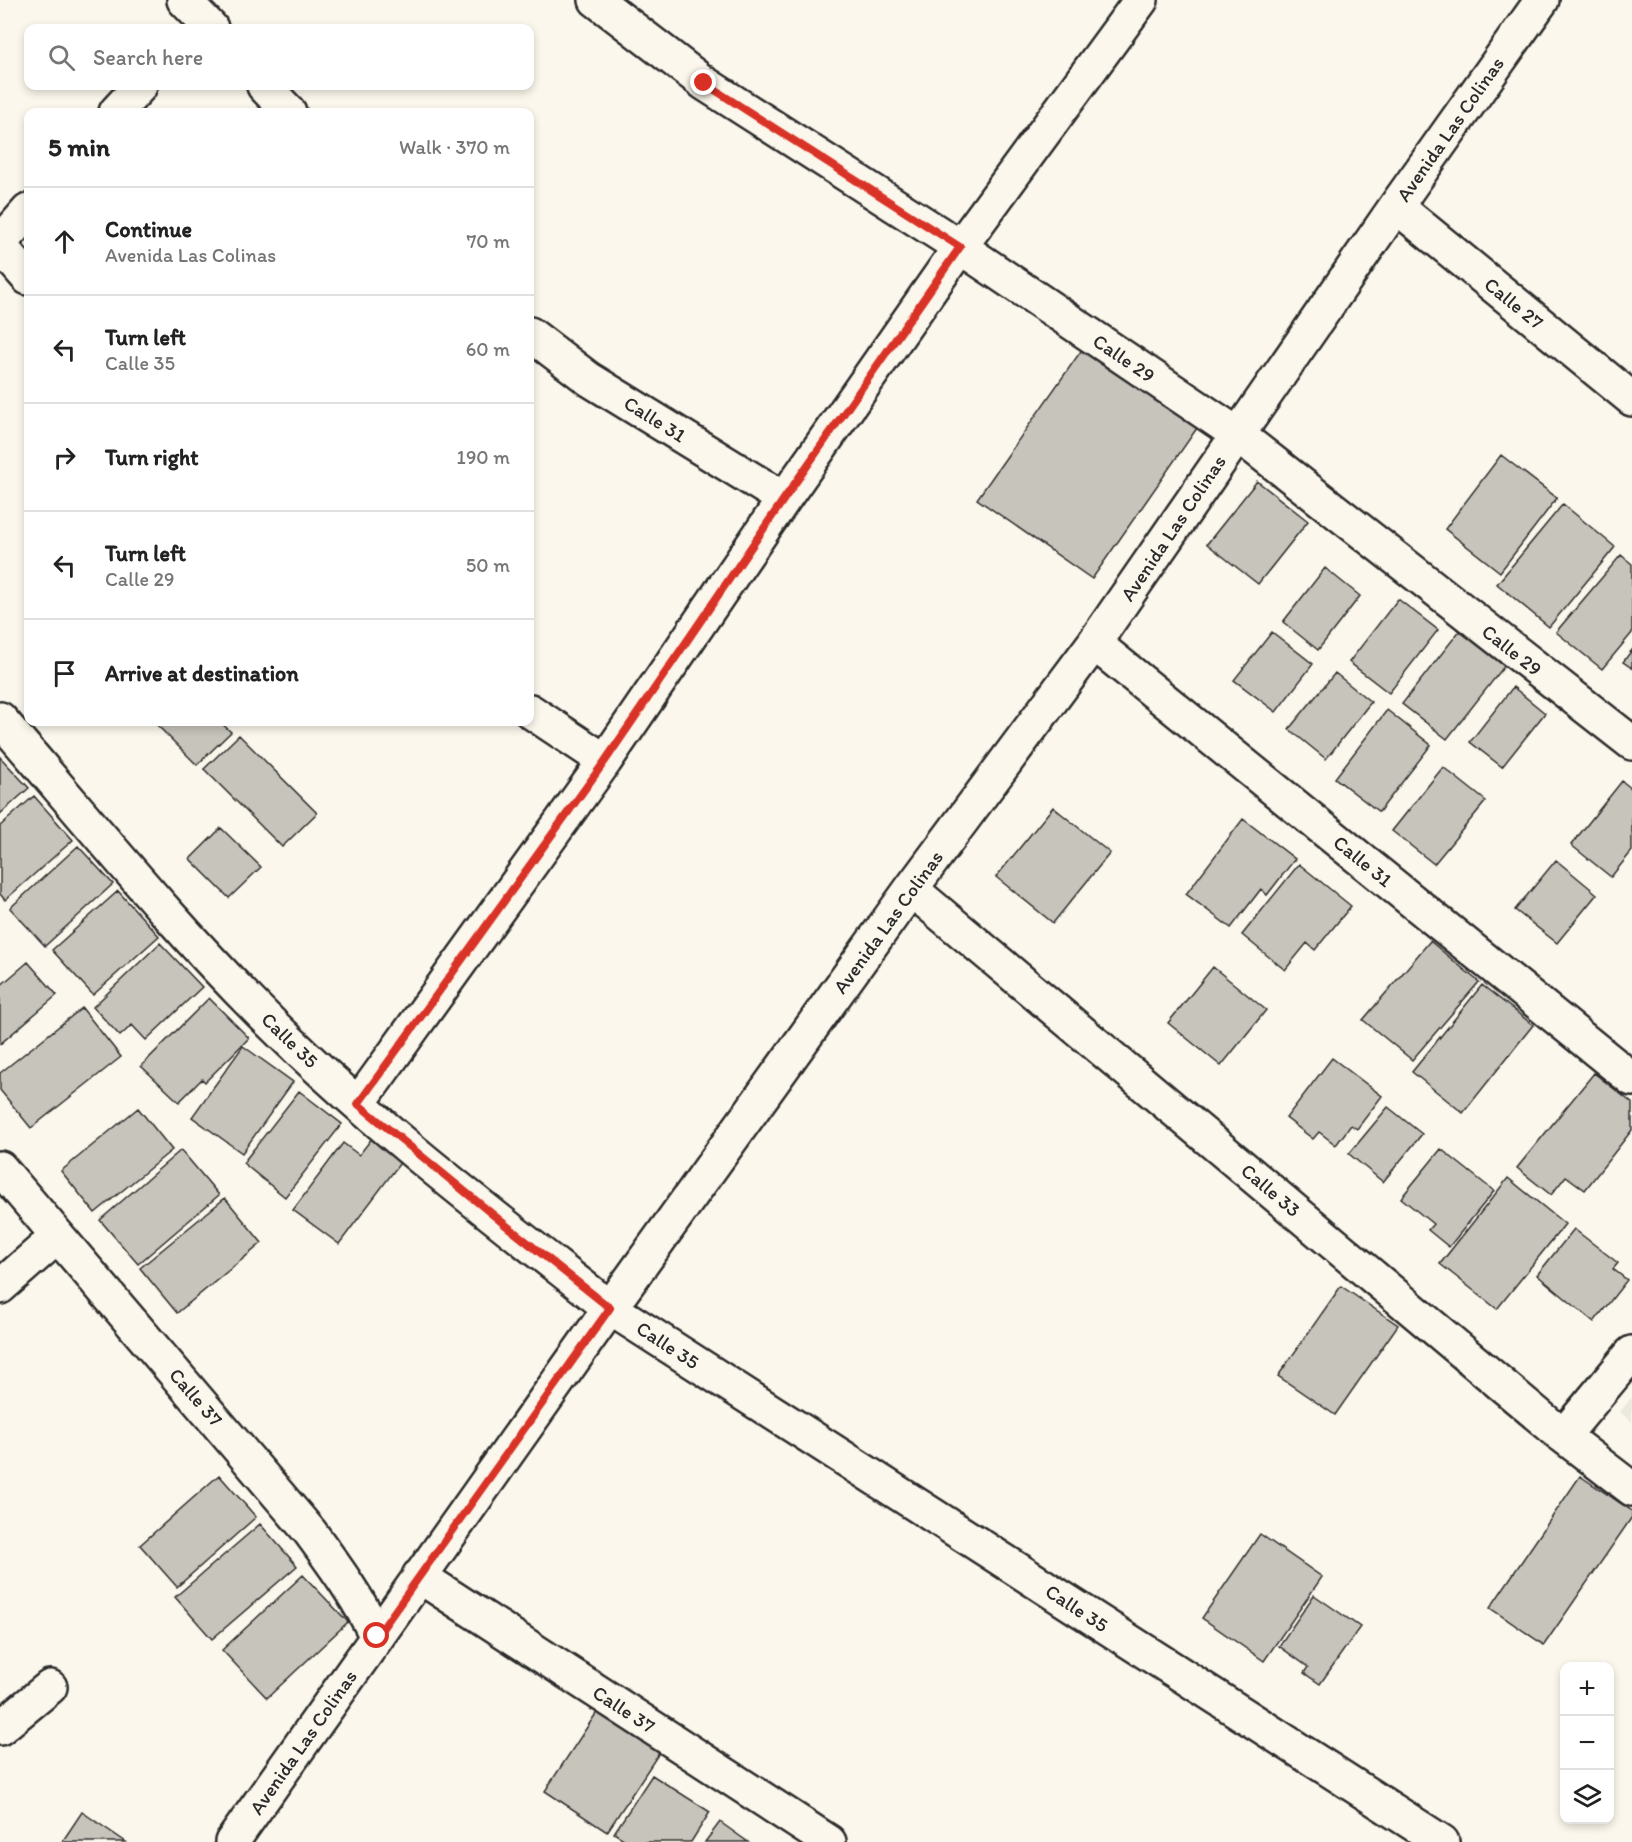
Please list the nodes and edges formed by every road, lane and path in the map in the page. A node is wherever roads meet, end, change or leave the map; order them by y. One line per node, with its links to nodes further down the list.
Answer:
1 (596, 0): 11 (street, Calle 29)
2 (1542, 0): 8 (street, Avenida Las Colinas)
3 (1130, 3): 11 (street)
4 (136, 90): 6 (street)
5 (268, 90): 7 (street)
6 (120, 108)
7 (285, 108)
8 (1396, 206): 14 (street, Calle 27); 15 (street, Avenida Las Colinas)
9 (24, 216): 10 (street)
10 (0, 244): 12 (street)
11 (960, 247): 15 (street, Calle 29); 16 (street)
12 (24, 273)
13 (534, 337): 16 (street, Calle 31)
14 (1632, 399)
15 (1237, 435): 17 (street, Avenida Las Colinas); 20 (street, Calle 29)
16 (784, 499): 21 (street)
17 (1094, 643): 22 (street, Avenida Las Colinas); 23 (street, Calle 31)
18 (534, 714): 21 (street)
19 (0, 719): 24 (street, Calle 35)
20 (1632, 743)
21 (605, 761): 24 (street)
22 (911, 889): 28 (street, Avenida Las Colinas); 30 (street, Calle 33)
23 (1632, 1079)
24 (358, 1104): 28 (street, Calle 35)
25 (0, 1168): 26 (street, Calle 37)
26 (58, 1236): 27 (street); 33 (street, Calle 37)
27 (0, 1287)
28 (610, 1308): 32 (street, Avenida Las Colinas); 38 (street, Calle 35)
29 (1632, 1353): 30 (street)
30 (1563, 1436): 31 (street, Calle 33)
31 (1632, 1489)
32 (419, 1576): 33 (street, Avenida Las Colinas); 37 (street, Calle 37)
33 (377, 1636): 36 (street, Avenida Las Colinas)
34 (50, 1687): 35 (street)
35 (0, 1728)
36 (246, 1838)
37 (829, 1842)
38 (1442, 1842)

